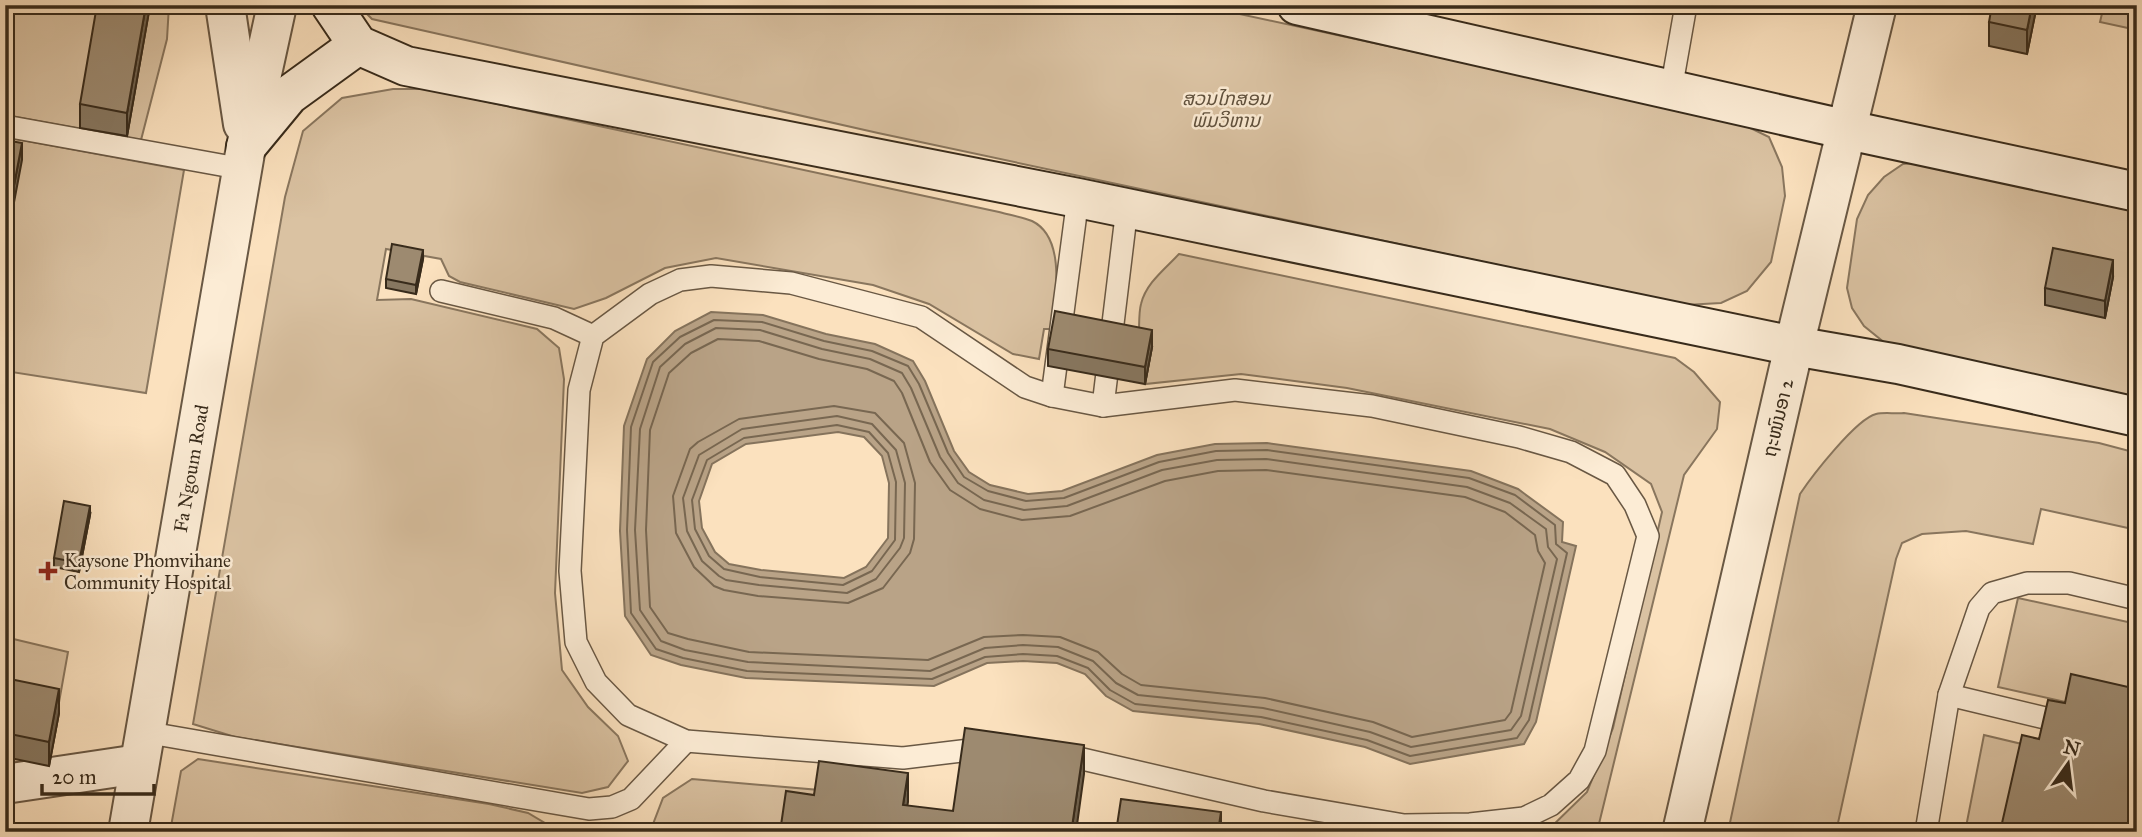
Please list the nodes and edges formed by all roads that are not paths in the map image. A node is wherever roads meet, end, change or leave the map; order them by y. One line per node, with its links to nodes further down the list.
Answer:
1 (225, 5): 11 (street, Fa Ngoum Road)
2 (277, 5): 11 (street, Fa Ngoum Road)
3 (331, 5): 7 (street)
4 (1297, 5): 8 (street)
5 (1686, 5): 8 (lane)
6 (1877, 5): 10 (street, ຖະໜົນອາ 2)
7 (358, 45): 11 (street); 13 (street)
8 (1671, 90): 10 (street)
9 (5, 125): 11 (lane)
10 (1848, 131): 12 (street); 17 (street, ຖະໜົນອາ 2)
11 (244, 158): 25 (street, Fa Ngoum Road)
12 (2137, 192)
13 (1078, 198): 14 (street); 18 (lane)
14 (1127, 208): 17 (street); 19 (lane)
15 (441, 291): 16 (lane)
16 (593, 336): 18 (lane); 24 (lane)
17 (1794, 346): 20 (street); 28 (street, ຖະໜົນອາ 2)
18 (1052, 396): 19 (lane)
19 (1103, 406): 24 (lane)
20 (2137, 417)
21 (2137, 599): 22 (lane)
22 (1949, 695): 23 (lane); 29 (lane)
23 (2090, 729)
24 (686, 741): 25 (lane)
25 (142, 748): 26 (street); 27 (street, Fa Ngoum Road)
26 (5, 784)
27 (128, 832)
28 (1682, 832)
29 (1927, 832)

